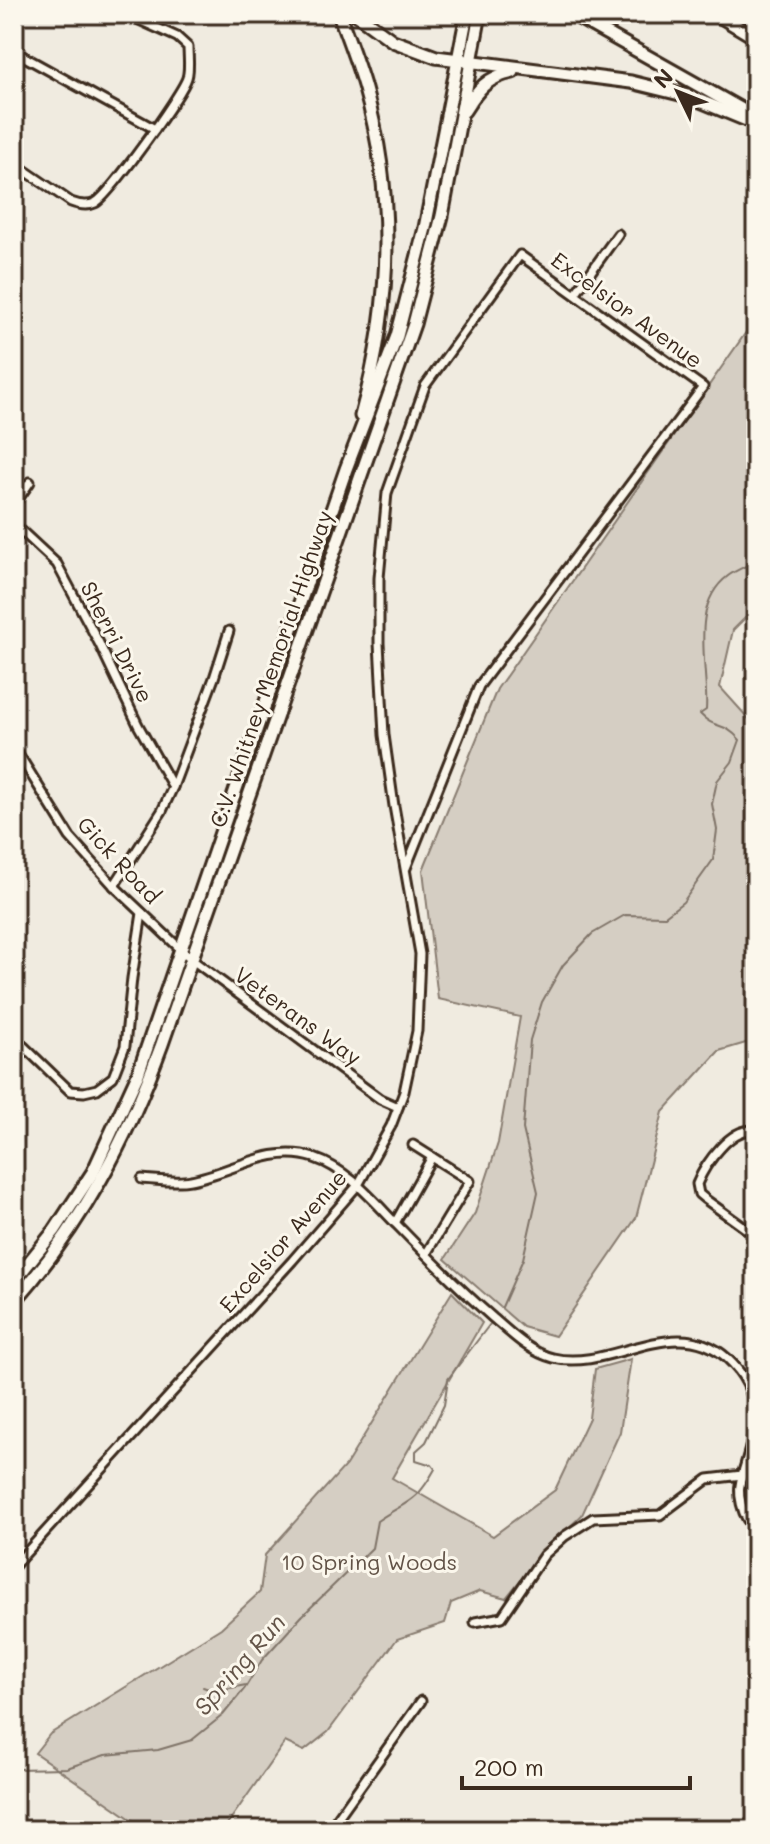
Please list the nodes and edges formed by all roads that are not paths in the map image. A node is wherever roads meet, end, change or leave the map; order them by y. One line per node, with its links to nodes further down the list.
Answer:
1 (126, 14): 15 (street)
2 (339, 14): 19 (highway)
3 (356, 14): 10 (highway)
4 (467, 14): 10 (highway, C.V. Whitney Memorial Highway)
5 (480, 14): 10 (highway, C.V. Whitney Memorial Highway)
6 (572, 14): 12 (highway)
7 (716, 14): 8 (highway)
8 (756, 38)
9 (14, 54): 15 (street)
10 (464, 62): 11 (highway); 13 (highway, C.V. Whitney Memorial Highway); 19 (highway, C.V. Whitney Memorial Highway)
11 (529, 69): 13 (highway); 14 (highway)
12 (756, 118)
13 (460, 119): 30 (highway, C.V. Whitney Memorial Highway)
14 (756, 124)
15 (155, 129): 16 (street)
16 (14, 163)
17 (618, 234): 18 (street)
18 (575, 294): 26 (street, Excelsior Avenue); 26 (street, Excelsior Avenue)
19 (346, 469): 29 (highway, C.V. Whitney Memorial Highway)
20 (30, 482): 21 (street)
21 (14, 505)
22 (14, 524): 25 (street, Sherri Drive)
23 (229, 631): 25 (street)
24 (14, 747): 27 (street, Gick Road)
25 (173, 787): 27 (street)
26 (406, 868): 32 (street, Excelsior Avenue)
27 (114, 886): 28 (street, Gick Road)
28 (142, 913): 29 (street, Gick Road); 31 (street)
29 (181, 948): 30 (street, Veterans Way); 41 (highway, C.V. Whitney Memorial Highway)
30 (191, 959): 32 (street, Veterans Way); 42 (highway, C.V. Whitney Memorial Highway)
31 (14, 1037)
32 (398, 1107): 37 (street, Excelsior Avenue)
33 (756, 1131): 39 (street)
34 (413, 1145): 35 (street)
35 (432, 1157): 38 (street); 40 (street)
36 (142, 1179): 37 (street)
37 (358, 1185): 38 (street); 46 (street, Excelsior Avenue)
38 (395, 1223): 40 (street)
39 (756, 1236)
40 (426, 1254): 44 (street)
41 (14, 1281)
42 (14, 1302)
43 (756, 1460): 44 (street)
44 (742, 1475): 45 (street); 47 (street)
45 (756, 1529)
46 (14, 1566)
47 (475, 1622)
48 (421, 1701): 49 (street)
49 (329, 1830)

